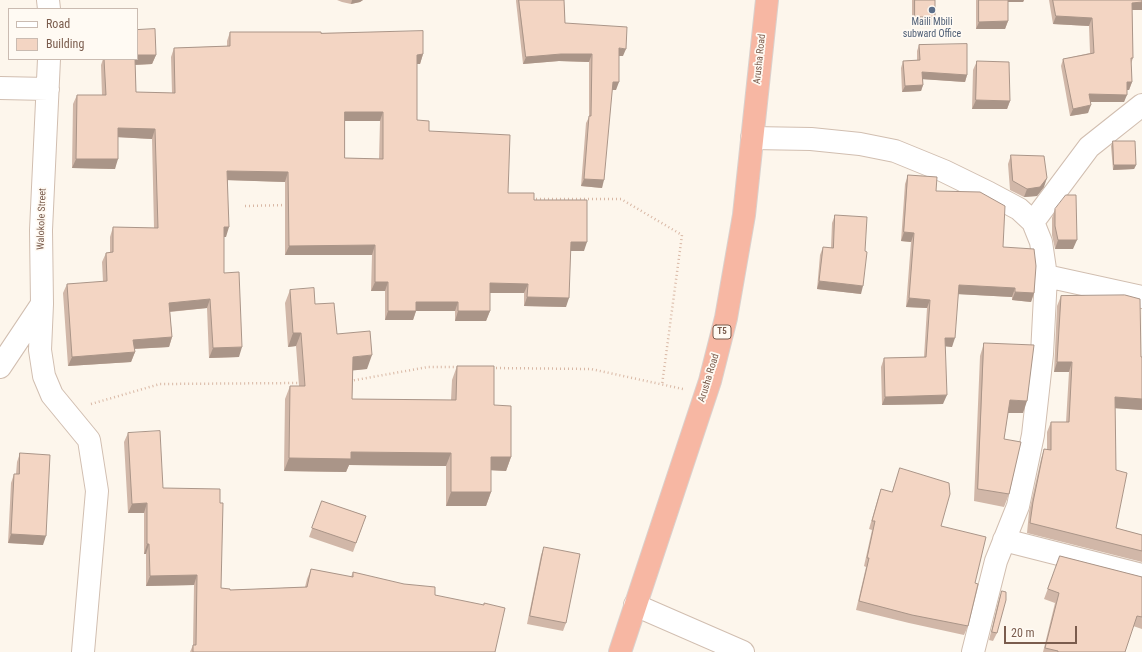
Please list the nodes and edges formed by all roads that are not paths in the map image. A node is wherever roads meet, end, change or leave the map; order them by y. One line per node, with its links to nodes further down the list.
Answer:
1 (767, 0): 6 (highway, Arusha Road / T5)
2 (49, 60): 4 (street, Walokole Street)
3 (0, 88): 4 (street)
4 (48, 89): 10 (street, Walokole Street)
5 (1142, 105): 7 (street)
6 (752, 138): 7 (street); 14 (highway, Arusha Road / T5)
7 (1033, 222): 8 (street)
8 (1046, 276): 9 (street); 12 (street)
9 (1142, 297)
10 (42, 304): 11 (street); 15 (street, Walokole Street)
11 (0, 367)
12 (1004, 540): 13 (street); 18 (street)
13 (1142, 575)
14 (635, 605): 16 (highway, Arusha Road / T5); 17 (street)
15 (83, 652)
16 (620, 652)
17 (743, 652)
18 (973, 652)

